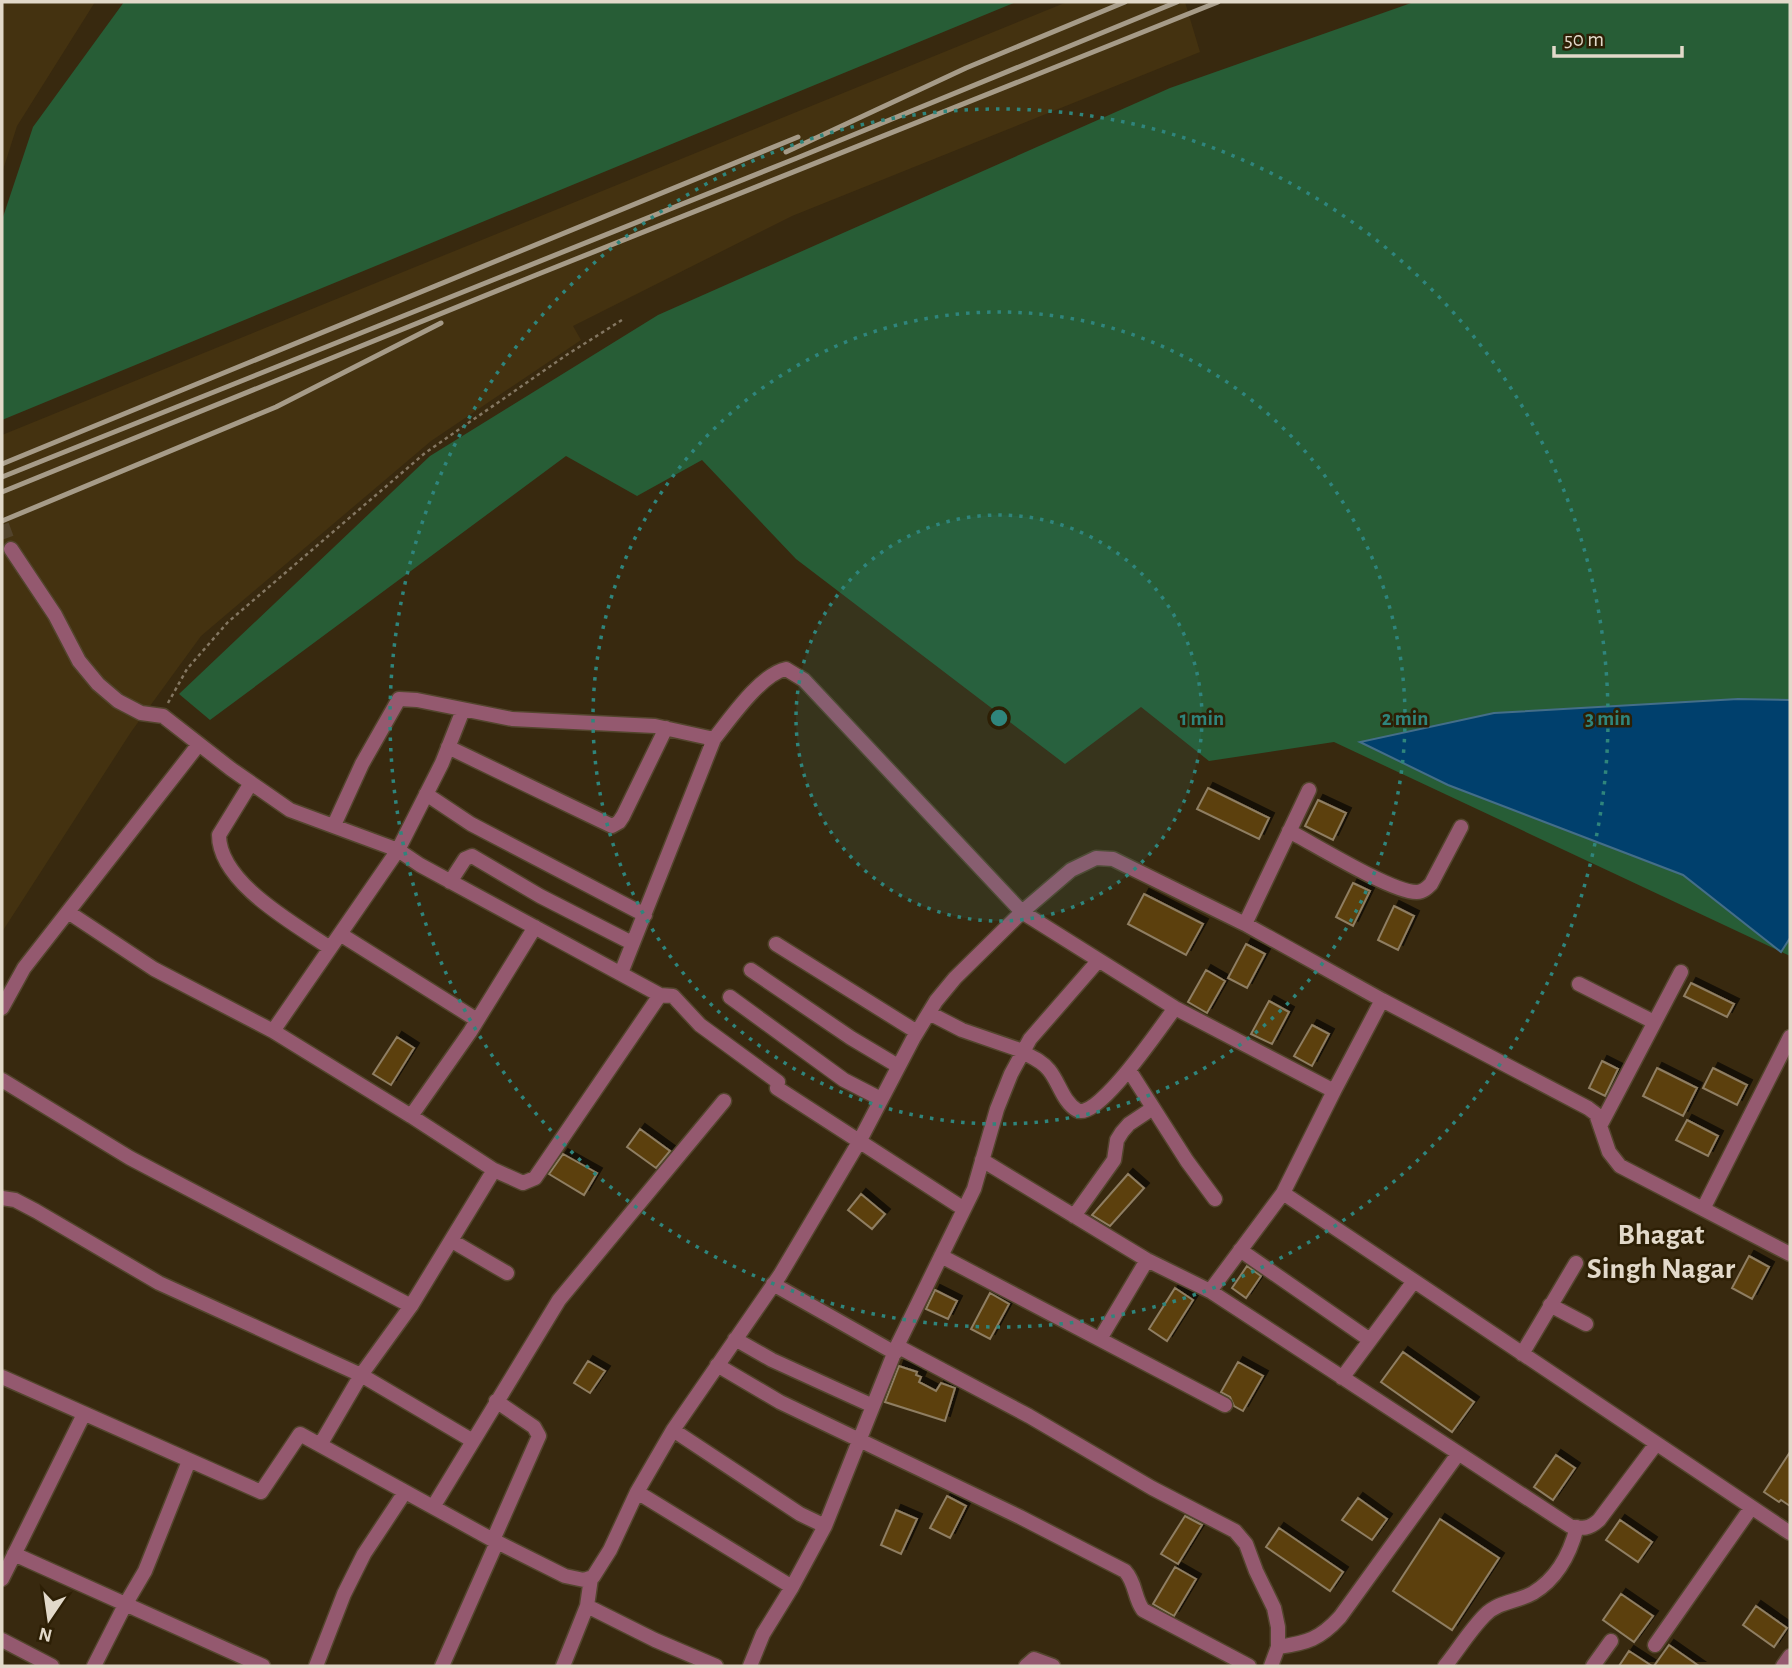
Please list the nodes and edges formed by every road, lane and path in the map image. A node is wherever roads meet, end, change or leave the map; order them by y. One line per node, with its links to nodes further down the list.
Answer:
1 (622, 320): 4 (path)
2 (11, 549): 4 (street)
3 (463, 710): 5 (street); 8 (street); 12 (street)
4 (163, 716): 7 (street)
5 (666, 729): 6 (street); 8 (street)
6 (714, 739): 18 (street); 19 (street)
7 (199, 744): 9 (street); 17 (street)
8 (448, 747): 11 (street)
9 (251, 783): 12 (street); 25 (street)
10 (1309, 790): 14 (street)
11 (426, 794): 15 (street); 19 (street)
12 (334, 825): 15 (street)
13 (1461, 827): 14 (street)
14 (1289, 831): 20 (street)
15 (398, 850): 16 (street); 22 (street)
16 (450, 882): 21 (street); 23 (street)
17 (68, 912): 34 (street); 39 (street)
18 (1022, 912): 20 (street); 26 (street); 36 (street)
19 (645, 915): 23 (street)
20 (1245, 924): 33 (street)
21 (535, 926): 29 (street); 37 (street)
22 (340, 934): 25 (street); 37 (street)
23 (632, 943): 29 (street)
24 (776, 944): 40 (street)
25 (330, 948): 39 (street)
26 (1098, 961): 35 (street); 42 (street)
27 (751, 970): 43 (street)
28 (1681, 972): 38 (street)
29 (621, 973): 31 (street)
30 (1580, 984): 38 (street)
31 (660, 995): 52 (street); 54 (street)
32 (730, 997): 47 (street)
33 (1382, 1000): 46 (street); 51 (street)
34 (2, 1008)
35 (1175, 1008): 44 (street); 46 (street)
36 (929, 1013): 40 (street); 42 (street)
37 (477, 1020): 50 (street)
38 (1654, 1022): 51 (street)
39 (273, 1031): 50 (street)
40 (917, 1032): 43 (street)
41 (1790, 1037): 59 (street)
42 (1023, 1051): 44 (street); 53 (street)
43 (898, 1066): 47 (street)
44 (1129, 1070): 49 (street)
45 (2, 1080): 72 (street)
46 (1334, 1091): 55 (street)
47 (881, 1099): 52 (street)
48 (724, 1101): 83 (street)
49 (1153, 1108): 57 (street); 60 (street)
50 (411, 1116): 54 (street)
51 (1600, 1126): 59 (street)
52 (859, 1142): 58 (street); 69 (street)
53 (982, 1160): 58 (street); 60 (street)
54 (494, 1170): 61 (street)
55 (1283, 1193): 62 (street); 68 (street)
56 (2, 1198): 80 (street)
57 (1215, 1199)
58 (964, 1209): 64 (street)
59 (1703, 1209): 63 (street)
60 (1074, 1216): 65 (street)
61 (452, 1241): 67 (street); 72 (street)
62 (1240, 1251): 70 (street); 76 (street)
63 (1790, 1254)
64 (942, 1256): 75 (street); 77 (street)
65 (1147, 1260): 70 (street); 75 (street)
66 (1576, 1263): 71 (street)
67 (507, 1273)
68 (1414, 1281): 76 (street); 78 (street)
69 (774, 1284): 74 (street); 77 (street)
70 (1210, 1291): 82 (street)
71 (1550, 1305): 73 (street); 78 (street)
72 (411, 1306): 80 (street)
73 (1586, 1324)
74 (736, 1339): 79 (street); 85 (street)
75 (1100, 1339): 84 (street)
76 (1370, 1340): 82 (street)
77 (896, 1349): 85 (street); 111 (street)
78 (1522, 1354): 90 (street)
79 (717, 1365): 87 (street); 88 (street)
80 (360, 1375): 89 (street); 91 (street)
81 (2, 1377): 86 (street)
82 (1342, 1378): 92 (street)
83 (496, 1401): 89 (street); 101 (street)
84 (1225, 1405)
85 (873, 1406): 88 (street)
86 (84, 1414): 93 (street); 102 (street)
87 (673, 1430): 95 (street); 98 (street)
88 (858, 1440): 98 (street); 123 (street)
89 (473, 1441): 96 (street)
90 (1656, 1444): 97 (street); 99 (street)
91 (320, 1446): 93 (street); 94 (street)
92 (1458, 1454): 99 (street); 111 (street)
93 (189, 1461): 106 (street)
94 (405, 1492): 96 (street); 116 (street)
95 (637, 1492): 103 (street); 105 (street)
96 (433, 1507): 101 (street)
97 (1751, 1508): 100 (street); 110 (street)
98 (825, 1526): 105 (street)
99 (1577, 1527): 125 (street)
100 (1790, 1533)
101 (495, 1541): 103 (street); 117 (street)
102 (15, 1554): 104 (street); 106 (street)
103 (591, 1578): 107 (street)
104 (2, 1579)
105 (792, 1587): 120 (street)
106 (125, 1605): 114 (street); 115 (street)
107 (587, 1606): 118 (street); 119 (street)
108 (2, 1640): 113 (street)
109 (1611, 1641): 126 (street)
110 (1655, 1645)
111 (1278, 1647): 124 (street)
112 (1790, 1656): 127 (street)
113 (52, 1666)
114 (94, 1666)
115 (263, 1666)
116 (316, 1666)
117 (442, 1666)
118 (563, 1666)
119 (716, 1666)
120 (750, 1666)
121 (1026, 1666): 122 (street)
122 (1053, 1666)
123 (1249, 1666)
124 (1271, 1666)
125 (1445, 1666)
126 (1593, 1666)
127 (1783, 1666)

